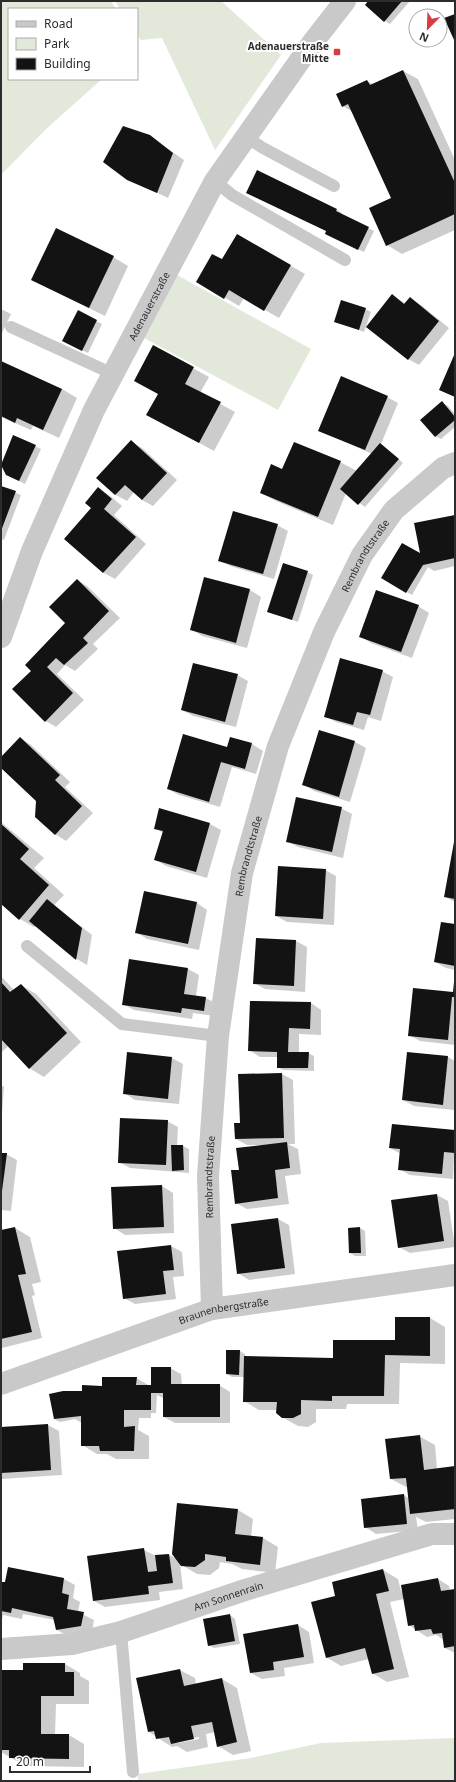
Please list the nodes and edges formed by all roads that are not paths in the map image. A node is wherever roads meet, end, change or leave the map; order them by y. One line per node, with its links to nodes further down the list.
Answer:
1 (345, 1): 2 (street, Adenauerstraße)
2 (246, 137): 3 (street, Adenauerstraße); 4 (lane)
3 (215, 181): 5 (lane); 7 (street, Adenauerstraße)
4 (334, 186)
5 (346, 260)
6 (11, 327): 7 (lane)
7 (113, 374): 9 (street, Adenauerstraße)
8 (455, 463): 11 (street, Rembrandtstraße)
9 (1, 637)
10 (27, 946): 11 (lane)
11 (218, 1036): 13 (street, Rembrandtstraße)
12 (455, 1275): 13 (street, Braunenbergstraße)
13 (212, 1309): 14 (street, Braunenbergstraße)
14 (1, 1384)
15 (455, 1534): 16 (street, Am Sonnenrain)
16 (121, 1632): 17 (street, Am Sonnenrain); 18 (lane)
17 (1, 1649)
18 (133, 1772)

